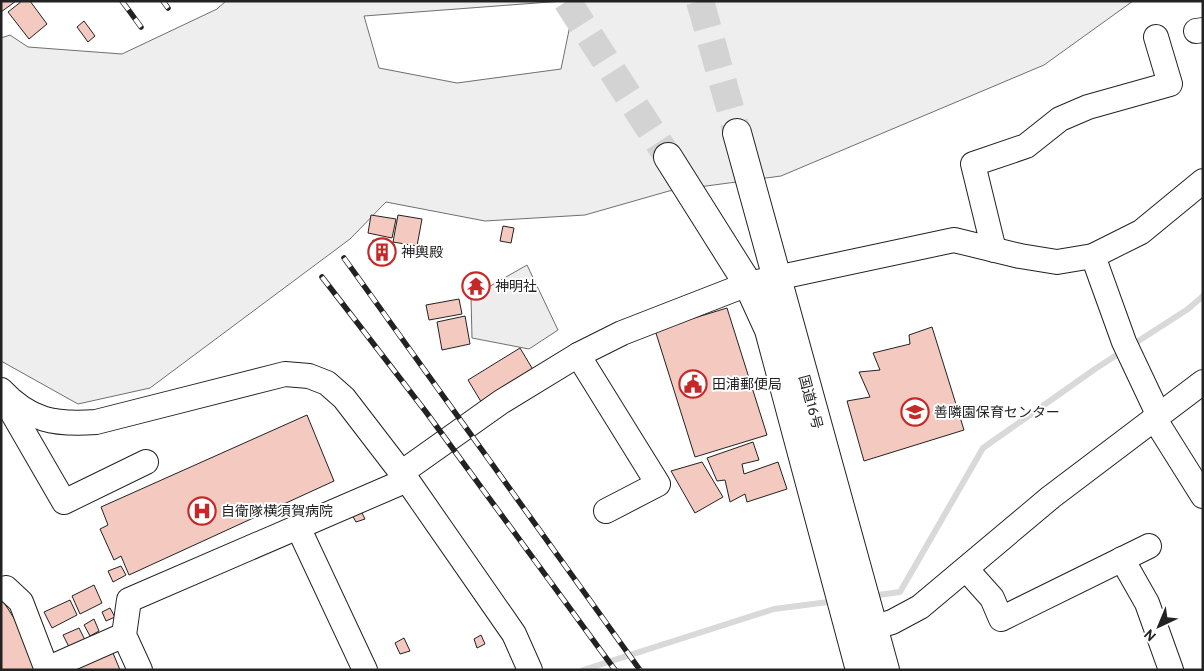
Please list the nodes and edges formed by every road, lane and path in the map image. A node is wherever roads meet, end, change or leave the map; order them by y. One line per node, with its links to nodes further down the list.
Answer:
1 (1156, 37): 5 (street)
2 (737, 133): 7 (highway, 国道16号)
3 (668, 157): 8 (highway, 国道16号)
4 (1203, 181): 6 (street)
5 (994, 250): 6 (street); 7 (street)
6 (1093, 256): 13 (street)
7 (777, 278): 8 (street); 23 (highway, 国道16号)
8 (748, 284): 9 (street); 23 (highway, 国道16号)
9 (578, 355): 15 (street); 17 (street)
10 (1203, 382): 13 (street)
11 (1, 390): 15 (street)
12 (1, 394): 14 (street)
13 (1156, 416): 16 (street); 21 (street)
14 (146, 462)
15 (404, 477): 18 (street); 29 (street)
16 (1203, 496)
17 (606, 511)
18 (298, 527): 25 (street); 28 (street)
19 (1149, 546): 20 (street)
20 (1122, 559): 21 (street); 32 (street)
21 (966, 569): 24 (street)
22 (6, 588): 26 (street)
23 (850, 589): 24 (highway, 国道16号)
24 (861, 625): 30 (highway, 国道16号); 31 (highway, 国道16号)
25 (124, 635): 26 (street); 27 (street)
26 (47, 670)
27 (140, 670)
28 (365, 670)
29 (530, 670)
30 (860, 670)
31 (885, 670)
32 (1171, 670)

